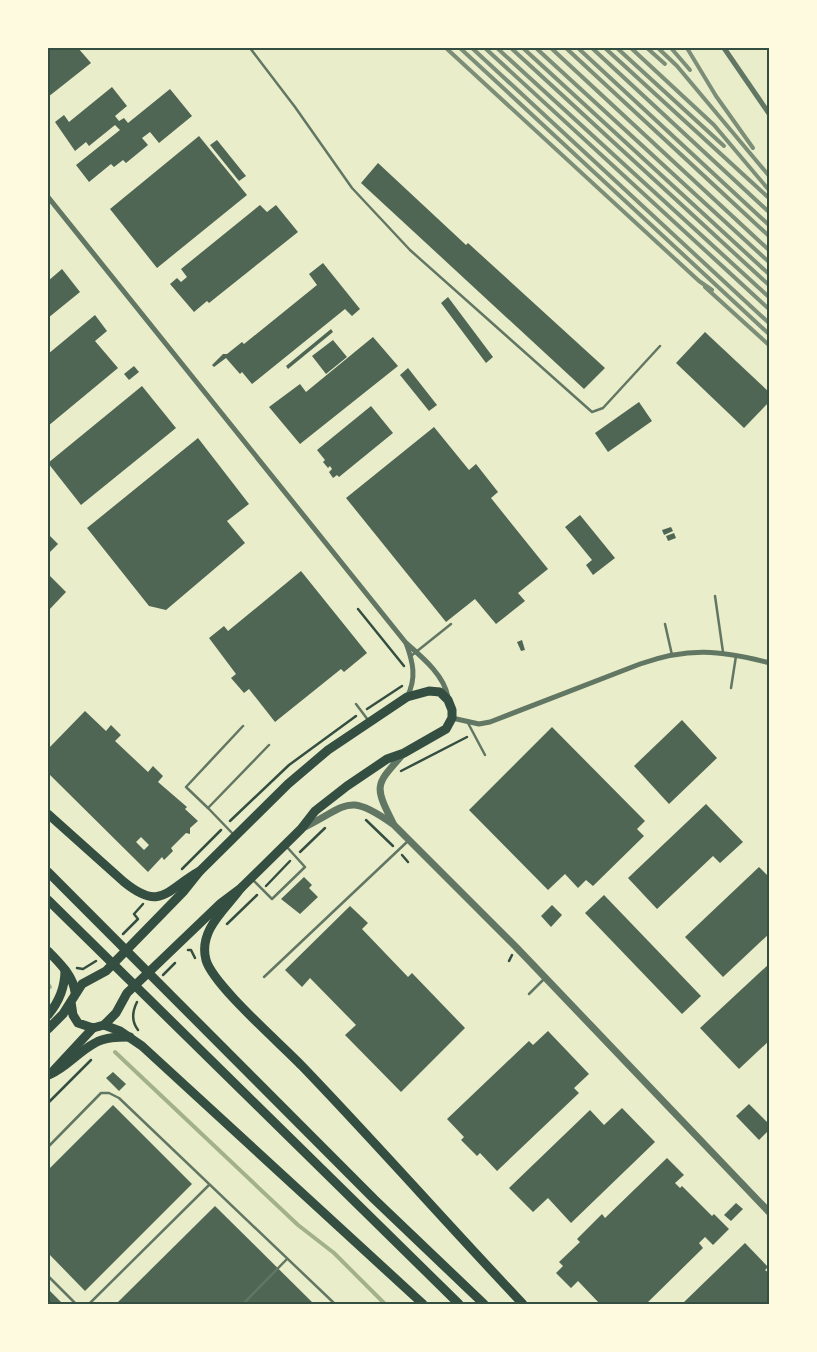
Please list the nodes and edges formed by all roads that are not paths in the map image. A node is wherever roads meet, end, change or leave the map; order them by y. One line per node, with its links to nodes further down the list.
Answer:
1 (250, 48): 5 (lane)
2 (724, 48): 3 (street)
3 (770, 115)
4 (48, 198): 9 (street)
5 (660, 346)
6 (715, 596): 11 (lane)
7 (451, 624): 10 (lane)
8 (666, 624): 13 (lane)
9 (406, 643): 10 (street); 14 (street)
10 (416, 651): 14 (lane); 18 (street)
11 (723, 652): 12 (street); 13 (street)
12 (736, 654): 15 (street); 16 (lane)
13 (672, 655): 22 (street)
14 (411, 656): 17 (street)
15 (770, 663)
16 (731, 688)
17 (407, 697): 18 (main road); 21 (main road)
18 (448, 700): 20 (main road)
19 (356, 704): 21 (lane)
20 (452, 718): 22 (street); 25 (main road)
21 (369, 722): 31 (main road)
22 (468, 722): 26 (lane)
23 (243, 726): 27 (lane)
24 (269, 745): 27 (lane)
25 (404, 753): 29 (street); 30 (main road)
26 (485, 755)
27 (208, 808): 31 (lane)
28 (48, 814): 34 (main road)
29 (394, 825): 30 (street); 32 (street)
30 (300, 830): 33 (main road)
31 (235, 836): 34 (main road)
32 (409, 840): 41 (lane); 42 (street)
33 (285, 844): 36 (main road); 36 (lane)
34 (200, 871): 43 (main road)
35 (48, 872): 63 (main road)
36 (251, 878): 37 (main road)
37 (241, 888): 47 (main road); 64 (main road)
38 (48, 900): 62 (main road)
39 (48, 951): 40 (main road)
40 (65, 970): 43 (main road); 46 (main road)
41 (264, 978)
42 (545, 978): 44 (lane); 54 (street)
43 (75, 992): 45 (main road)
44 (529, 994)
45 (71, 1002): 48 (main road); 49 (main road)
46 (48, 1015)
47 (104, 1025): 48 (main road); 50 (main road)
48 (93, 1028): 51 (main road)
49 (48, 1029)
50 (130, 1037): 51 (main road); 61 (main road)
51 (48, 1076)
52 (48, 1147): 53 (lane)
53 (209, 1185): 55 (lane); 58 (lane)
54 (770, 1213)
55 (287, 1259): 59 (lane); 60 (lane)
56 (48, 1276): 57 (lane)
57 (76, 1304)
58 (89, 1304)
59 (243, 1304)
60 (335, 1304)
61 (423, 1304)
62 (459, 1304)
63 (484, 1304)
64 (523, 1304)

